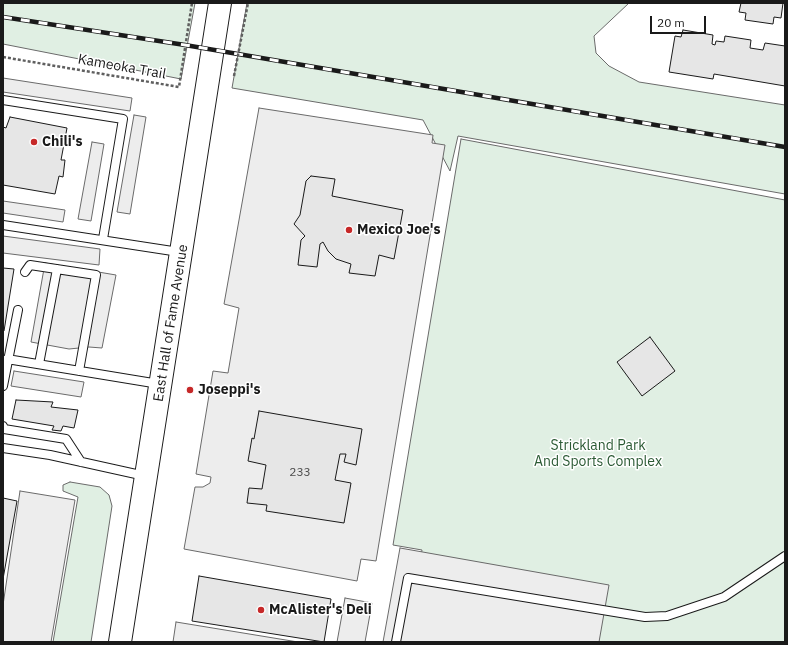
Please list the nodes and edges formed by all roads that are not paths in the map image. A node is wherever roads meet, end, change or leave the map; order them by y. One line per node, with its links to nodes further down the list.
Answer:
1 (220, 3): 5 (main road, East Hall of Fame Avenue)
2 (3, 100): 4 (lane)
3 (3, 225): 4 (lane)
4 (103, 239): 5 (lane)
5 (182, 252): 12 (main road, East Hall of Fame Avenue)
6 (57, 269): 7 (lane); 10 (lane); 11 (lane)
7 (25, 272)
8 (18, 310): 9 (lane)
9 (5, 361): 10 (lane); 13 (lane)
10 (39, 364): 11 (lane)
11 (79, 371): 12 (lane)
12 (161, 385): 17 (main road, East Hall of Fame Avenue)
13 (3, 386)
14 (3, 426): 16 (lane)
15 (3, 448): 16 (lane)
16 (80, 462): 17 (lane)
17 (147, 476): 19 (main road, East Hall of Fame Avenue)
18 (785, 556): 20 (lane)
19 (120, 642)
20 (396, 642)

